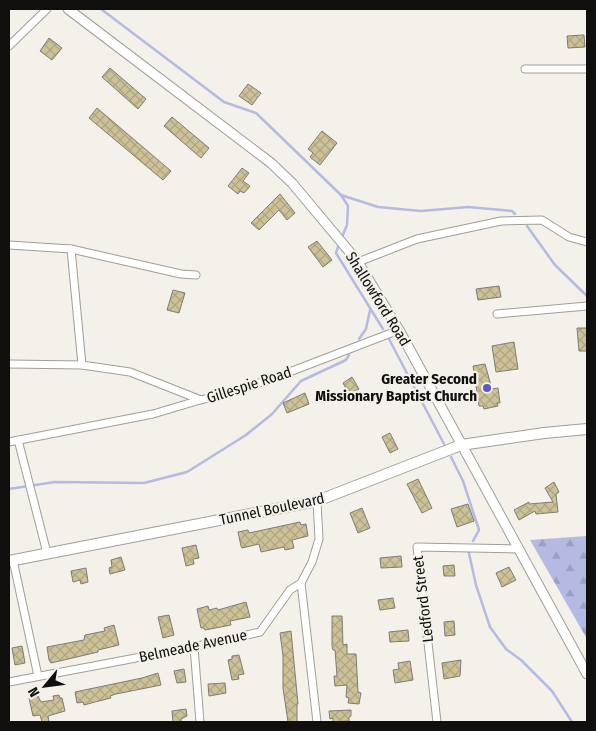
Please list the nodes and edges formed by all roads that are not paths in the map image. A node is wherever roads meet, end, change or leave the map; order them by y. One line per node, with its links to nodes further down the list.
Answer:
1 (47, 9): 3 (street)
2 (68, 9): 9 (street, Shallowford Road)
3 (9, 46)
4 (587, 69): 5 (street)
5 (525, 70)
6 (587, 242): 9 (street)
7 (9, 246): 8 (street)
8 (71, 249): 10 (street); 15 (street)
9 (358, 262): 13 (street, Shallowford Road)
10 (196, 275)
11 (587, 306): 12 (street)
12 (497, 314)
13 (399, 330): 16 (street, Gillespie Road); 20 (street, Shallowford Road)
14 (9, 364): 15 (street, Gillespie Road)
15 (82, 365): 16 (street, Gillespie Road)
16 (200, 400): 18 (street)
17 (587, 429): 20 (main road, Tunnel Boulevard)
18 (18, 440): 19 (street); 23 (street)
19 (9, 442)
20 (461, 446): 21 (main road, Tunnel Boulevard); 22 (street, Shallowford Road)
21 (317, 501): 23 (main road, Tunnel Boulevard); 25 (street, Belmeade Avenue)
22 (518, 549): 27 (street, Shallowford Road); 32 (street, Ledford Street)
23 (47, 553): 24 (main road, Tunnel Boulevard)
24 (11, 561): 28 (street)
25 (301, 583): 26 (street, Belmeade Avenue); 31 (street)
26 (194, 647): 28 (street, Belmeade Avenue); 30 (street)
27 (587, 674)
28 (38, 676): 29 (street, Belmeade Avenue)
29 (9, 682)
30 (200, 722)
31 (317, 722)
32 (437, 722)

